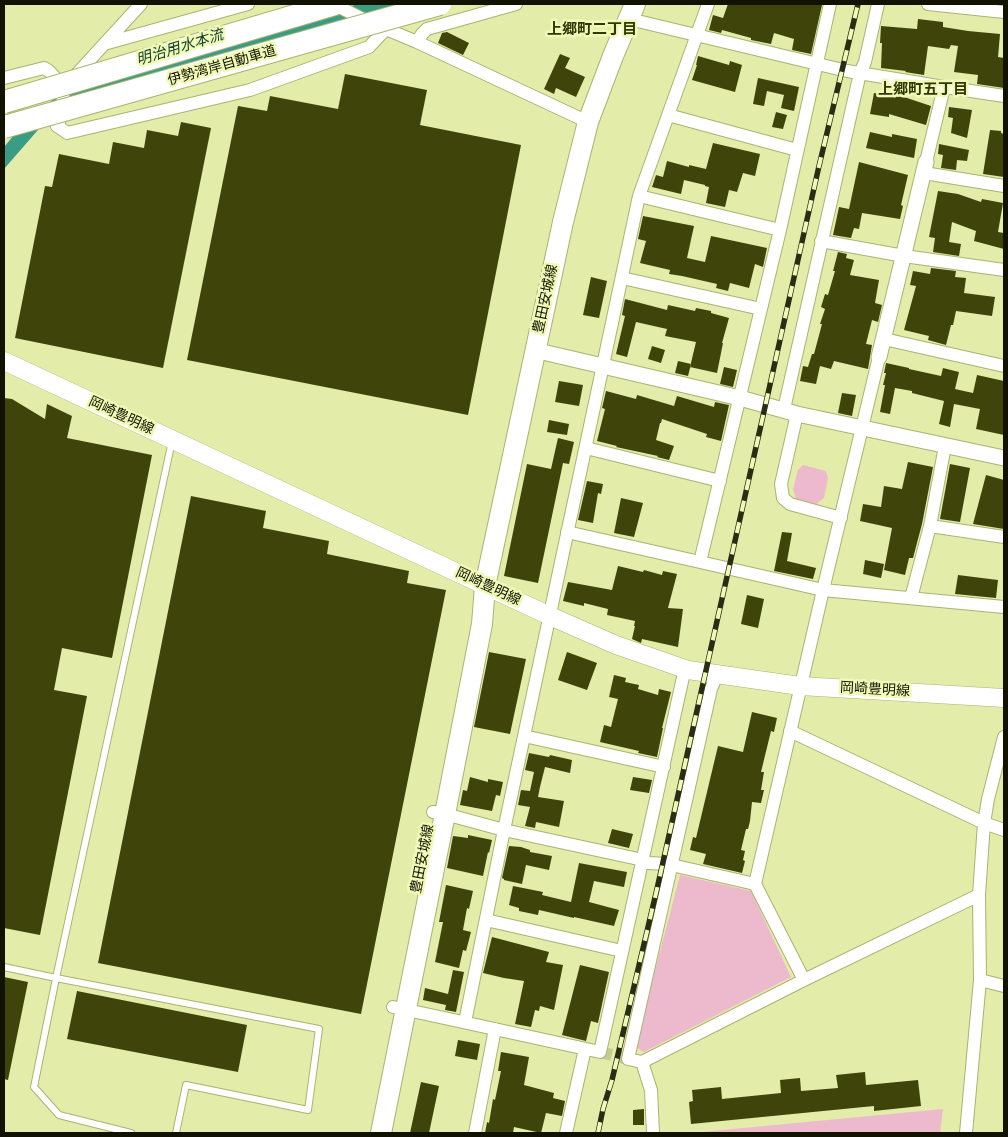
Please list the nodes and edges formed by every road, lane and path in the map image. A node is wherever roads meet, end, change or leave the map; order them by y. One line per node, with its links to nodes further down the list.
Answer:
1 (141, 4): 15 (street)
2 (248, 4): 15 (street)
3 (334, 4): 12 (street, bridge); 22 (highway, 伊勢湾岸自動車道, bridge)
4 (440, 4): 25 (highway, 伊勢湾岸自動車道, bridge)
5 (516, 4): 14 (street)
6 (708, 4): 13 (street)
7 (830, 4): 16 (street)
8 (878, 4): 17 (street)
9 (928, 4): 10 (street)
10 (1003, 10)
11 (632, 12): 13 (street); 24 (main road, 豊田安城線)
12 (383, 28): 14 (street); 20 (street)
13 (696, 34): 16 (street); 23 (street)
14 (417, 42): 24 (street)
15 (104, 44): 20 (street)
16 (818, 64): 17 (street); 26 (street)
17 (860, 72): 19 (street); 31 (street)
18 (4, 78): 20 (street)
19 (944, 87): 21 (street); 27 (street)
20 (64, 89)
21 (1004, 96)
22 (4, 102)
23 (668, 115): 26 (street); 29 (street)
24 (588, 122): 37 (main road, 豊田安城線)
25 (4, 127)
26 (797, 150): 30 (street)
27 (925, 167): 28 (street); 32 (street)
28 (1004, 186)
29 (639, 196): 30 (street); 34 (street)
30 (780, 230): 35 (street)
31 (821, 241): 32 (street); 43 (street)
32 (904, 256): 33 (street); 36 (street)
33 (1004, 270)
34 (622, 278): 35 (street); 41 (street)
35 (761, 309): 42 (street)
36 (884, 339): 38 (street); 40 (street)
37 (534, 350): 41 (street); 55 (main road, 豊田安城線)
38 (880, 357): 44 (street)
39 (4, 361): 45 (main road, 岡崎豊明線)
40 (1004, 366)
41 (603, 367): 42 (street); 47 (street)
42 (740, 398): 43 (street); 49 (street)
43 (790, 411): 44 (street); 50 (street)
44 (863, 428): 46 (street); 50 (street)
45 (172, 440): 55 (main road, 岡崎豊明線); 79 (lane)
46 (946, 446): 48 (street); 51 (street)
47 (586, 448): 49 (street); 52 (street)
48 (1004, 458)
49 (720, 481): 54 (street)
50 (840, 518): 56 (street)
51 (930, 526): 53 (street); 57 (street)
52 (567, 532): 54 (street); 59 (street)
53 (1004, 537)
54 (700, 562): 56 (street)
55 (484, 586): 59 (main road, 岡崎豊明線); 68 (main road, 豊田安城線)
56 (823, 590): 57 (street); 62 (street)
57 (911, 598): 58 (street)
58 (1004, 607)
59 (550, 616): 60 (main road, 岡崎豊明線); 65 (street)
60 (685, 668): 61 (main road, 岡崎豊明線); 67 (street)
61 (717, 675): 62 (main road, 岡崎豊明線); 73 (street)
62 (800, 686): 63 (main road, 岡崎豊明線); 64 (street)
63 (1004, 698)
64 (790, 731): 69 (street); 74 (street)
65 (524, 736): 67 (street); 70 (street)
66 (1004, 737): 69 (street)
67 (664, 767): 72 (street)
68 (439, 813): 70 (street); 83 (main road, 豊田安城線)
69 (984, 824): 71 (street); 75 (street)
70 (504, 830): 72 (street); 76 (street)
71 (1004, 830)
72 (643, 860): 73 (street); 77 (street)
73 (672, 866): 74 (street); 87 (street)
74 (755, 884): 80 (street)
75 (979, 895): 80 (street); 81 (street)
76 (486, 920): 77 (street); 84 (street)
77 (622, 951): 86 (street)
78 (4, 967): 79 (lane)
79 (56, 978): 88 (lane); 89 (lane)
80 (804, 980): 87 (street)
81 (980, 980): 82 (street); 95 (street)
82 (1004, 986)
83 (399, 1008): 84 (street); 90 (main road, 豊田安城線); 91 (main road, 豊田安城線)
84 (465, 1022): 85 (street)
85 (495, 1029): 86 (street); 92 (street)
86 (585, 1049): 93 (street)
87 (642, 1062): 94 (street)
88 (131, 1133)
89 (176, 1133)
90 (368, 1133)
91 (381, 1133)
92 (475, 1133)
93 (566, 1133)
94 (653, 1133)
95 (966, 1133)

